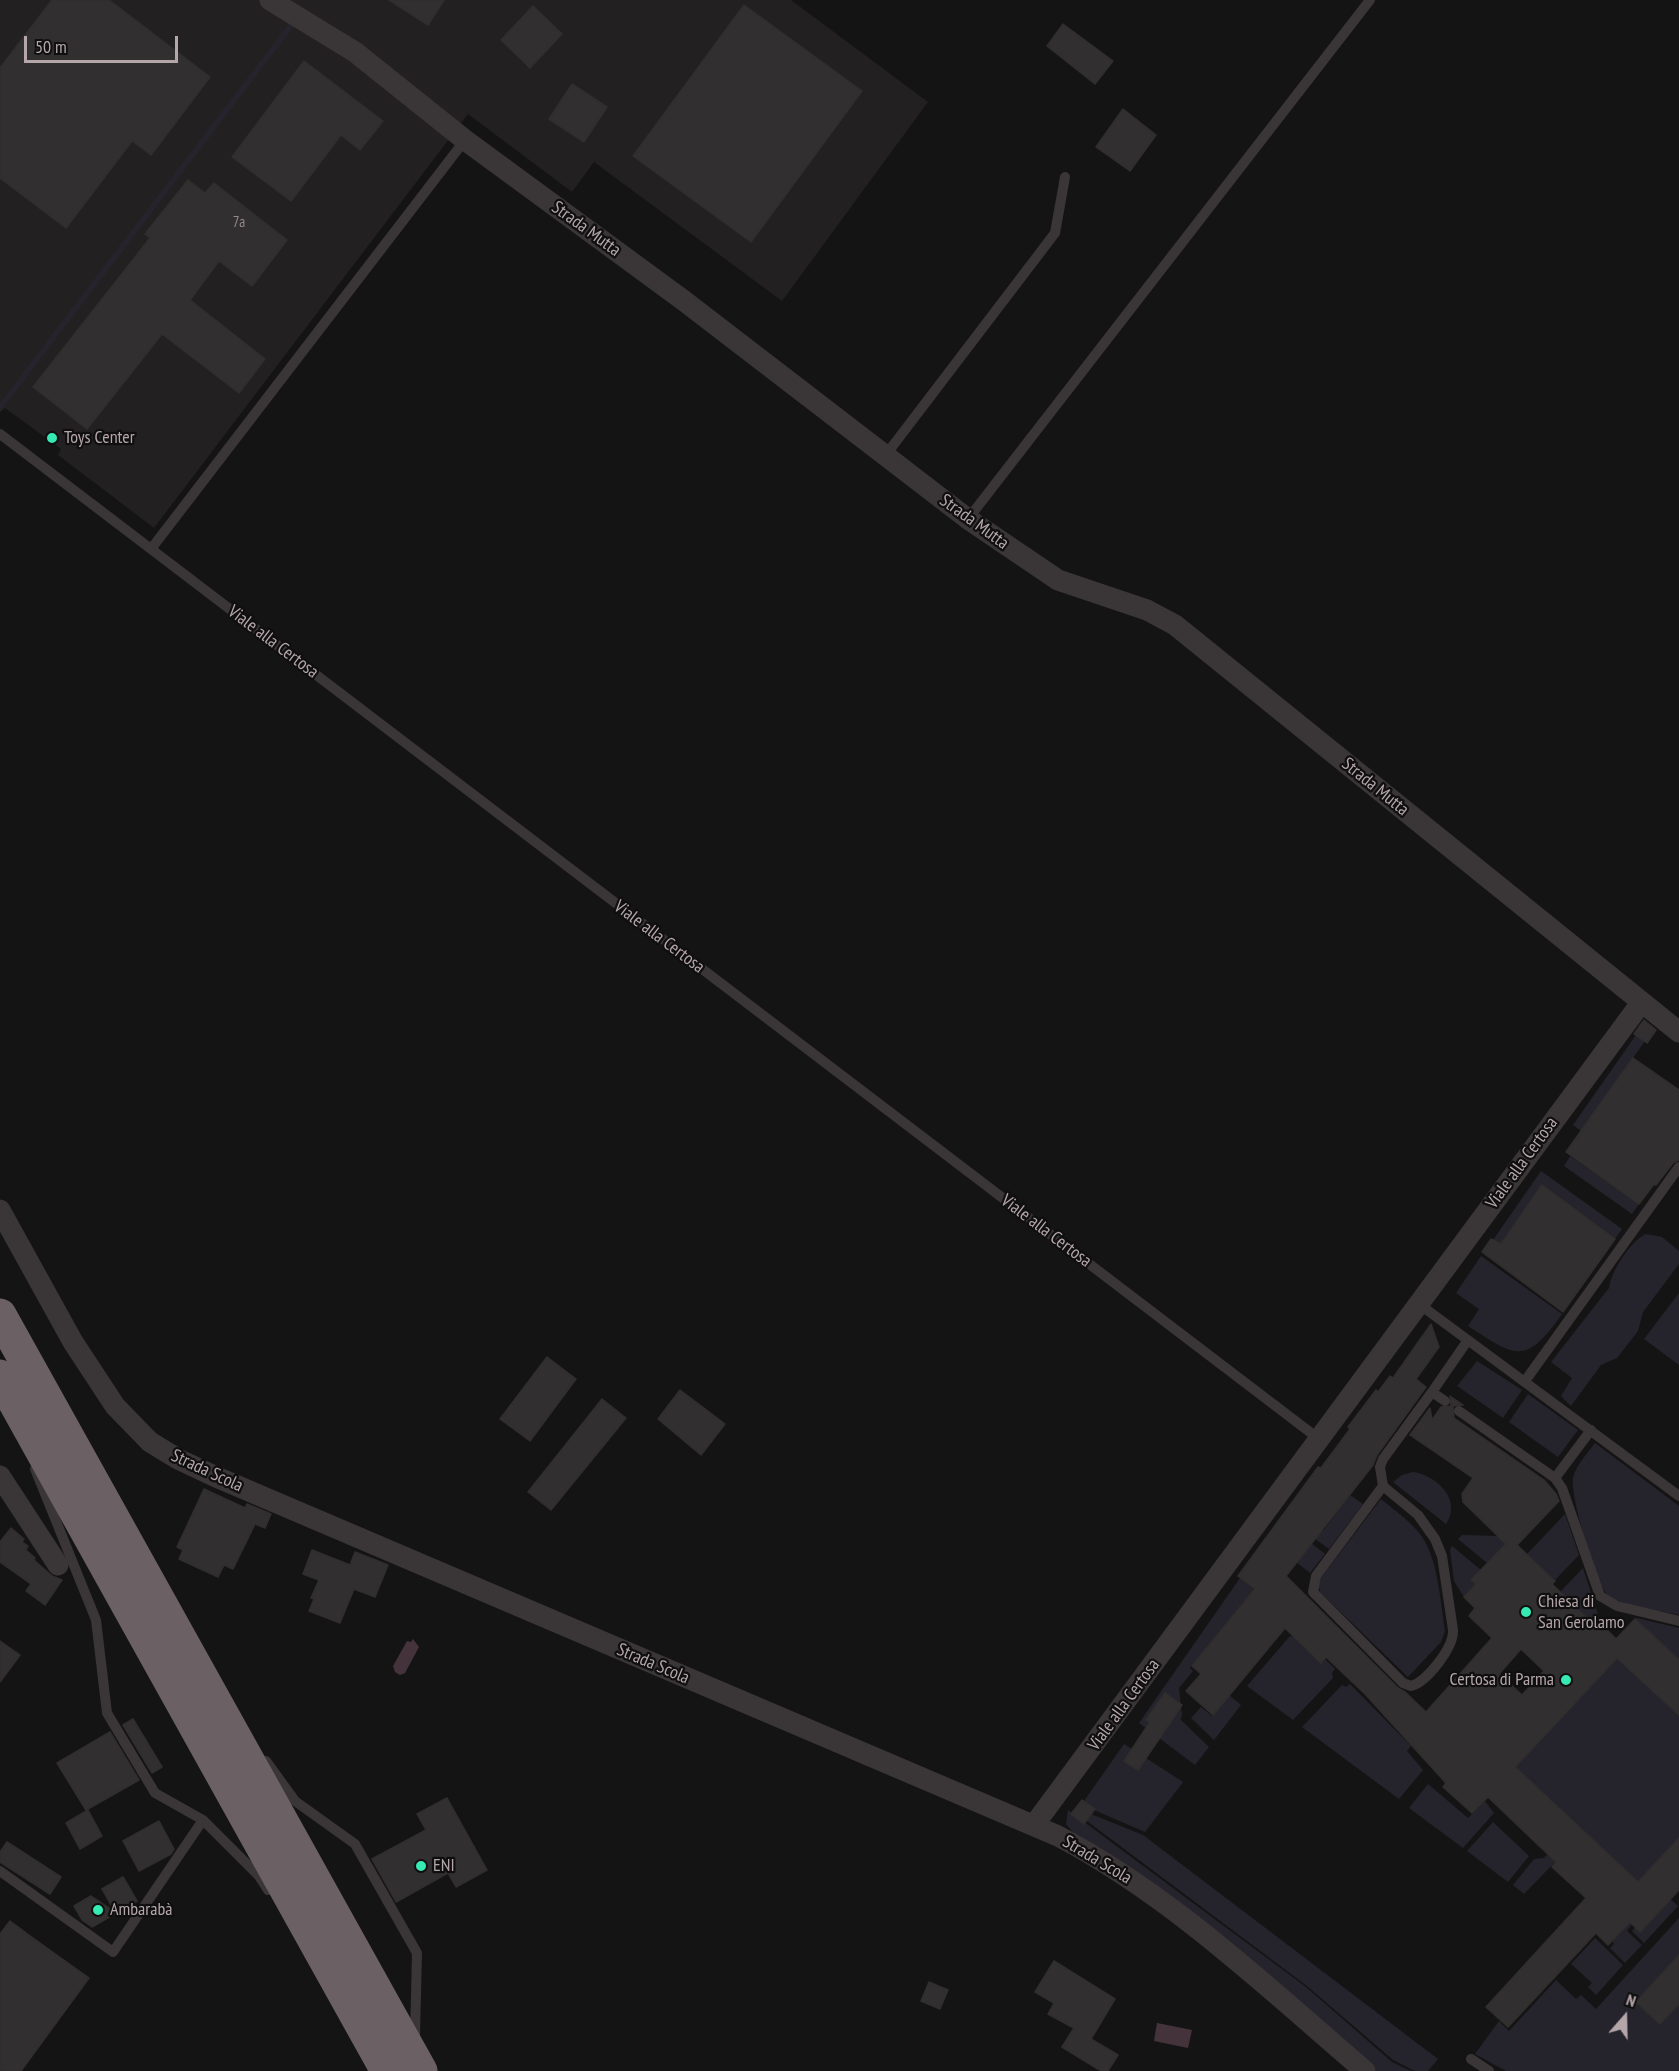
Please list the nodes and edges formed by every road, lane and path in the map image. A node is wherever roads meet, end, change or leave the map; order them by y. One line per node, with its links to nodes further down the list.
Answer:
1 (270, 0): 3 (street, Strada Mutta)
2 (1370, 0): 7 (lane)
3 (465, 140): 6 (street, Strada Mutta); 8 (lane)
4 (1065, 177): 6 (lane)
5 (0, 434): 8 (lane, Viale alla Certosa)
6 (885, 456): 7 (street, Strada Mutta)
7 (968, 519): 9 (street, Strada Mutta)
8 (151, 549): 23 (lane, Viale alla Certosa)
9 (1641, 1003): 10 (street, Strada Mutta); 13 (street, Viale alla Certosa)
10 (1679, 1032)
11 (1679, 1167): 17 (lane)
12 (0, 1210): 34 (street, Strada Scola)
13 (1419, 1304): 15 (lane); 23 (street, Viale alla Certosa)
14 (0, 1314): 30 (highway)
15 (1468, 1340): 17 (lane); 19 (lane)
16 (0, 1376): 38 (highway)
17 (1525, 1381): 22 (lane)
18 (0, 1383): 33 (lane)
19 (1432, 1392): 20 (lane); 26 (lane)
20 (1444, 1401)
21 (1459, 1411): 25 (lane)
22 (1591, 1430): 25 (lane); 27 (lane)
23 (1319, 1439): 34 (street, Viale alla Certosa)
24 (0, 1476): 28 (street)
25 (1555, 1478): 29 (lane)
26 (1383, 1486): 26 (lane)
27 (1679, 1496)
28 (58, 1565)
29 (1679, 1622)
30 (176, 1631): 31 (lane); 41 (highway)
31 (248, 1736)
32 (261, 1755): 42 (lane)
33 (203, 1820): 35 (lane); 36 (lane)
34 (1034, 1825): 43 (street, Strada Scola)
35 (0, 1871)
36 (272, 1895)
37 (291, 1924): 38 (lane)
38 (369, 2039): 40 (highway)
39 (1471, 2059): 44 (lane)
40 (387, 2071)
41 (421, 2071)
42 (432, 2071)
43 (1365, 2071)
44 (1489, 2071)

